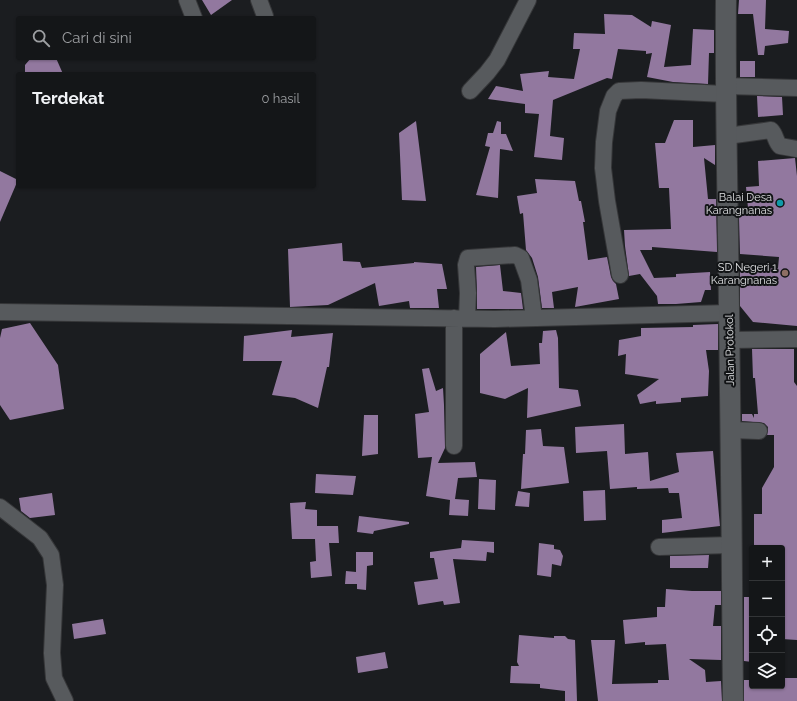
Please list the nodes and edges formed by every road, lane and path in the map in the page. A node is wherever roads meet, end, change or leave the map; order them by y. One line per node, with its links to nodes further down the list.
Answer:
1 (187, 0): 5 (street)
2 (259, 0): 6 (street)
3 (528, 0): 9 (street)
4 (726, 0): 8 (street, Jalan Protokol)
5 (193, 16)
6 (265, 16)
7 (797, 88): 8 (street)
8 (725, 90): 10 (street, Jalan Protokol); 12 (street)
9 (470, 91)
10 (727, 136): 11 (street); 14 (street, Jalan Protokol)
11 (797, 149)
12 (620, 275)
13 (0, 312): 15 (street)
14 (729, 313): 16 (street); 18 (street, Jalan Protokol)
15 (460, 318): 16 (street); 16 (street); 21 (street)
16 (534, 318)
17 (797, 339): 18 (street)
18 (729, 340): 19 (street, Jalan Protokol)
19 (731, 430): 20 (street); 23 (street, Jalan Protokol)
20 (759, 431)
21 (454, 446)
22 (0, 506): 25 (street)
23 (731, 545): 24 (street); 26 (street, Jalan Protokol)
24 (660, 546)
25 (65, 701)
26 (733, 701)

